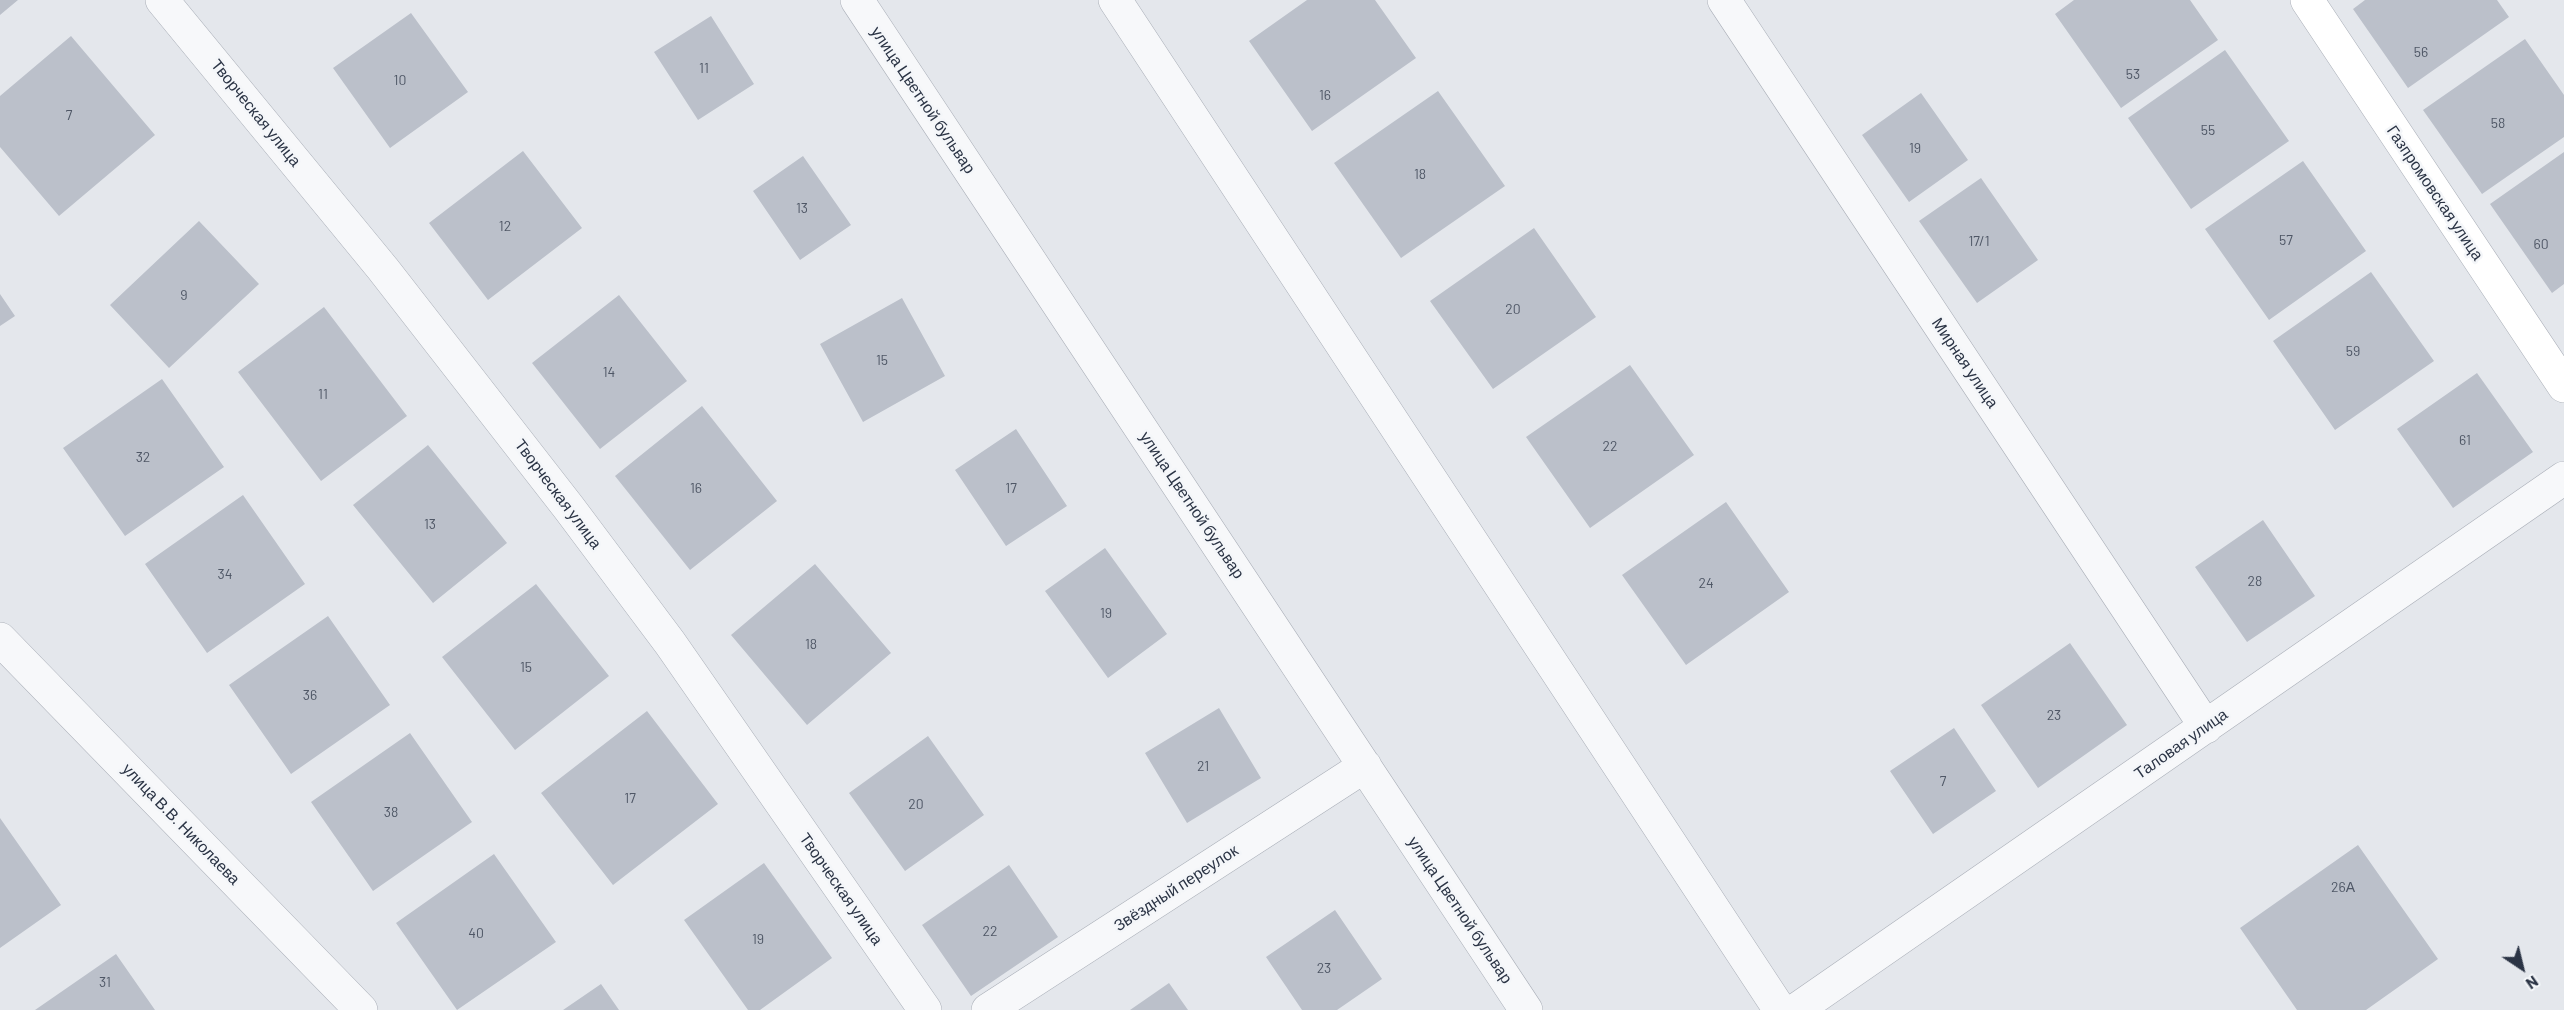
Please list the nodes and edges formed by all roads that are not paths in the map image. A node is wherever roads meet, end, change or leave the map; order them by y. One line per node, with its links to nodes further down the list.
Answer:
1 (162, 0): 12 (street, Творческая улица)
2 (857, 0): 10 (street, улица Цветной бульвар)
3 (1115, 0): 15 (street)
4 (1724, 0): 9 (street, Мирная улица)
5 (2307, 0): 6 (main road, Газпромовская улица)
6 (2564, 386)
7 (2564, 478): 9 (street, Таловая улица)
8 (0, 639): 11 (street, улица В.В. Николаева)
9 (2206, 727): 16 (street, Таловая улица)
10 (1365, 766): 13 (street, Звёздный переулок); 14 (street, улица Цветной бульвар)
11 (361, 1010)
12 (925, 1010)
13 (988, 1010)
14 (1526, 1010)
15 (1780, 1010)
16 (1796, 1010)

